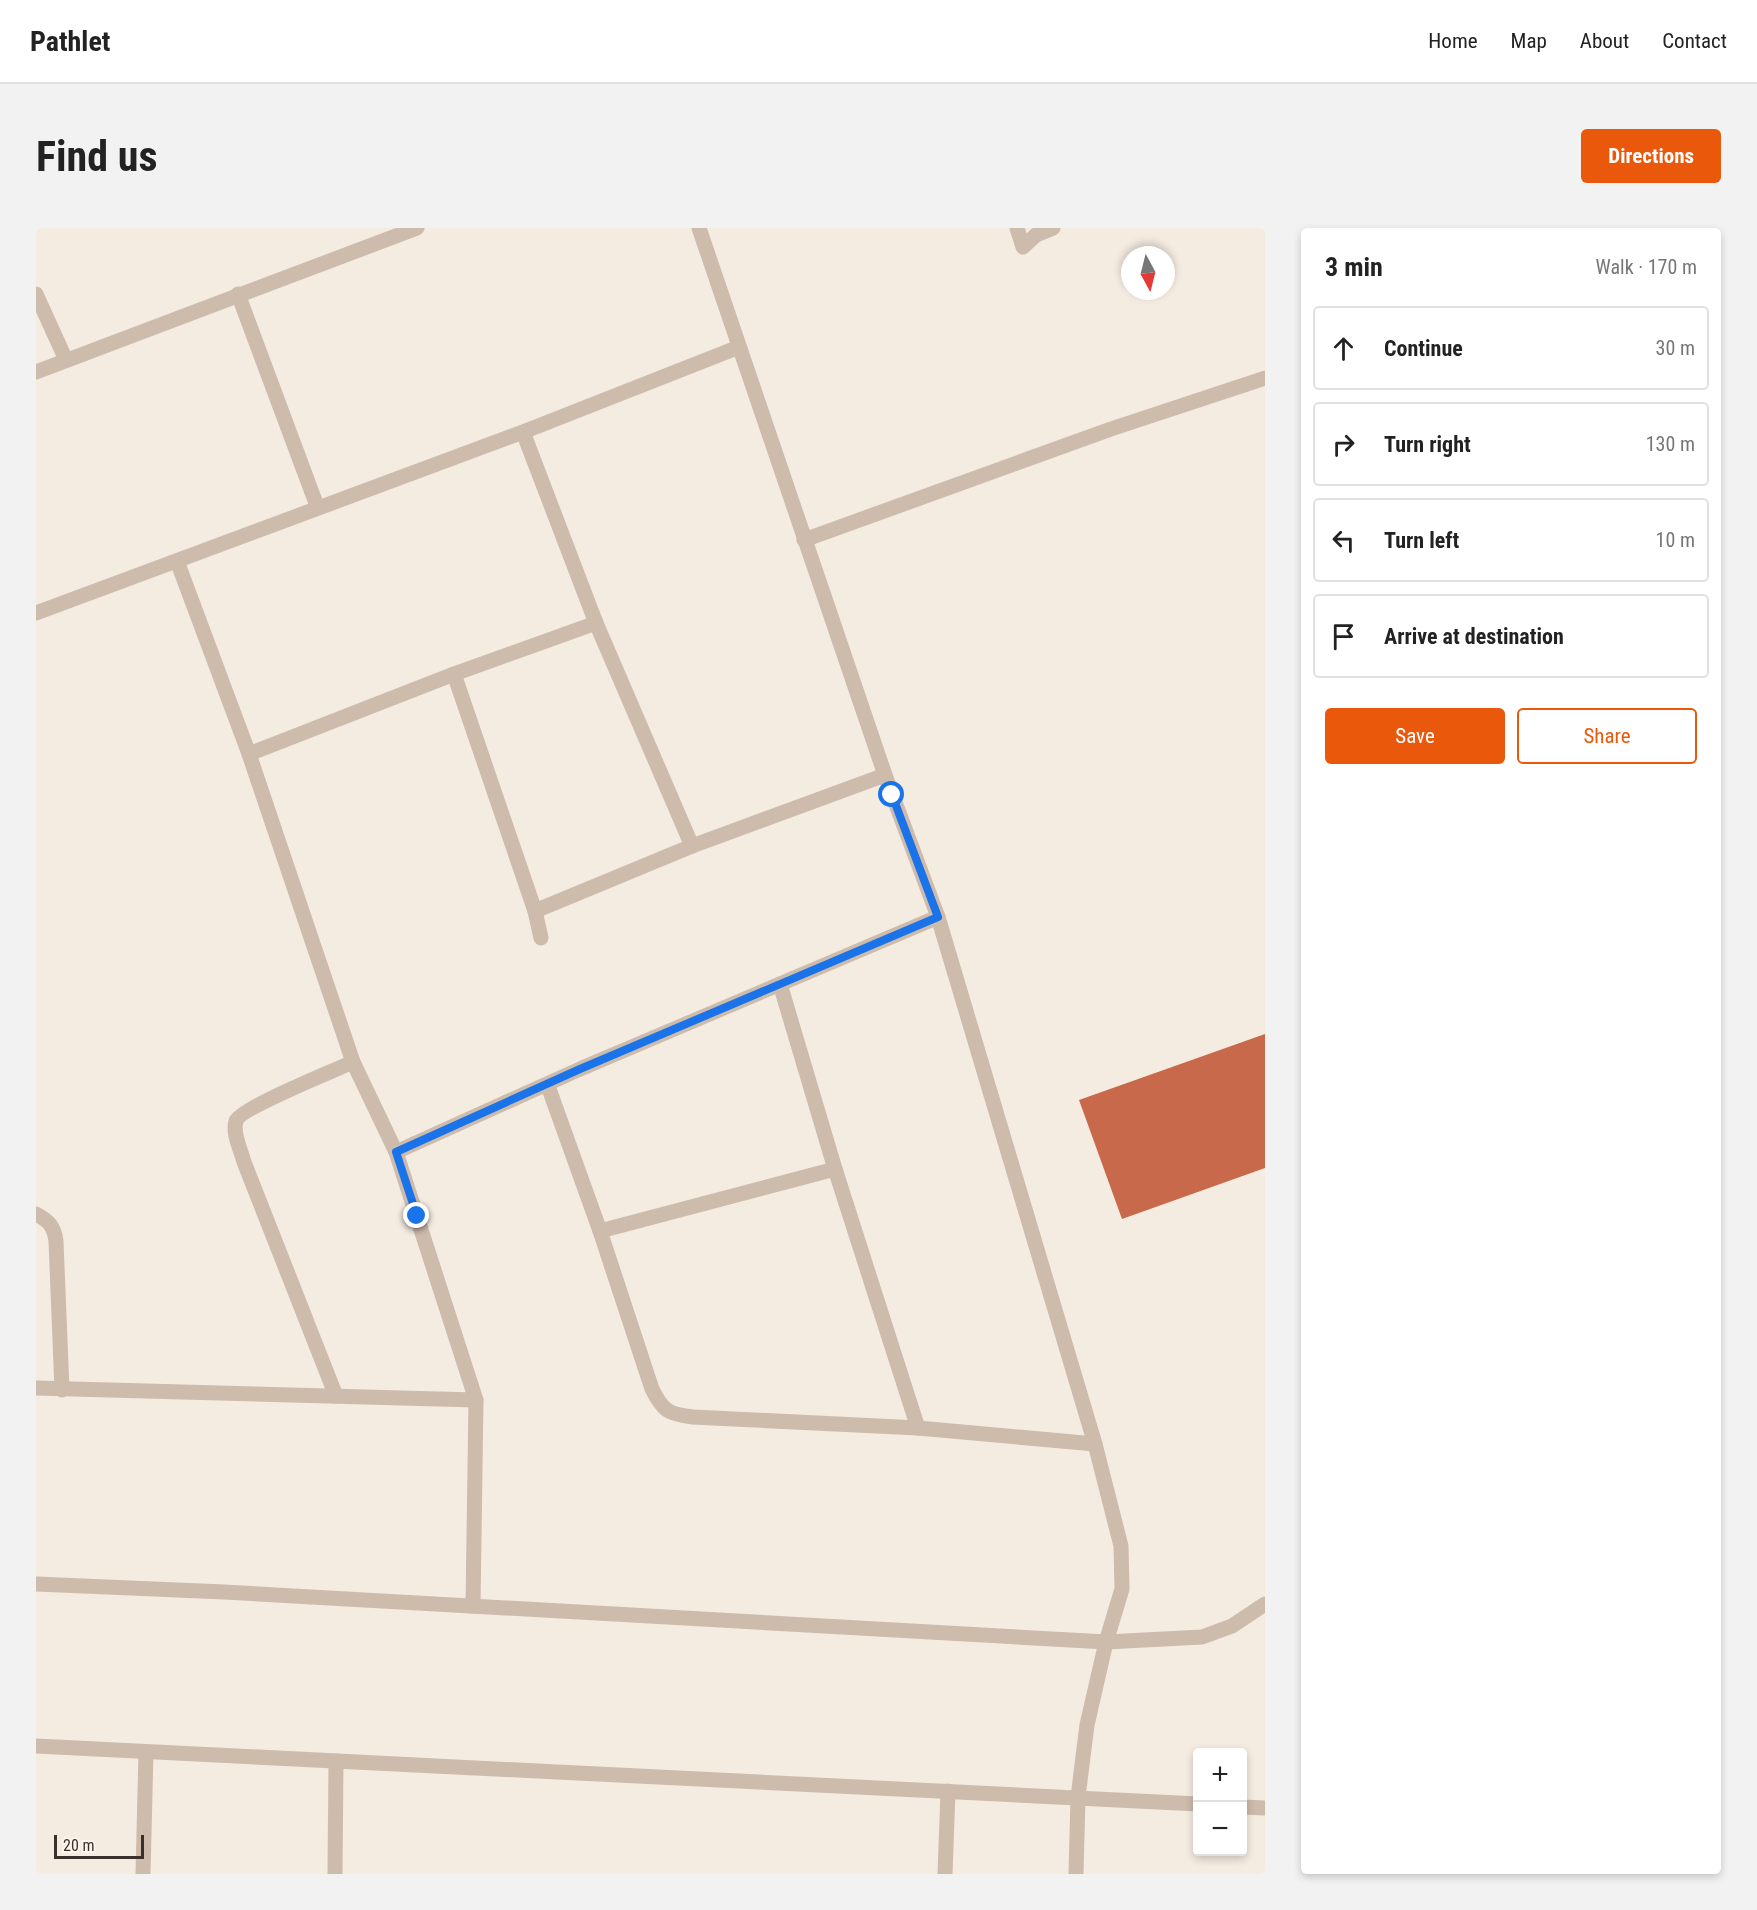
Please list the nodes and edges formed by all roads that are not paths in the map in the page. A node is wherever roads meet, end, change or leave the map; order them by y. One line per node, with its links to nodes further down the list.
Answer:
1 (417, 228): 6 (street)
2 (699, 228): 7 (street)
3 (1017, 228): 4 (street)
4 (1053, 228)
5 (36, 294): 8 (street)
6 (238, 294): 8 (street); 12 (street)
7 (739, 348): 11 (street); 13 (street)
8 (66, 360): 9 (street)
9 (36, 372)
10 (1265, 378): 13 (street)
11 (523, 432): 12 (street); 16 (street)
12 (317, 506): 14 (street)
13 (804, 540): 19 (street)
14 (177, 561): 15 (street); 18 (street)
15 (36, 613)
16 (596, 623): 17 (street); 20 (street)
17 (454, 674): 18 (street); 21 (street)
18 (249, 754): 25 (street)
19 (885, 775): 20 (street); 22 (street)
20 (692, 846): 21 (street)
21 (535, 911): 23 (street)
22 (938, 917): 24 (street); 36 (street)
23 (541, 938)
24 (780, 984): 26 (street); 28 (street)
25 (353, 1062): 27 (street); 33 (street)
26 (548, 1086): 27 (street); 30 (street)
27 (396, 1152): 34 (street)
28 (834, 1168): 30 (street); 35 (street)
29 (36, 1214): 32 (street)
30 (600, 1231): 35 (street)
31 (36, 1388): 32 (street)
32 (62, 1390): 33 (street)
33 (336, 1396): 34 (street)
34 (476, 1400): 39 (street)
35 (918, 1428): 36 (street)
36 (1095, 1444): 40 (street)
37 (36, 1584): 39 (street)
38 (1265, 1604): 40 (street)
39 (473, 1606): 40 (street)
40 (1106, 1642): 45 (street)
41 (36, 1746): 42 (street)
42 (146, 1752): 43 (street); 49 (street)
43 (336, 1761): 44 (street); 50 (street)
44 (948, 1791): 45 (street); 51 (street)
45 (1078, 1797): 46 (street); 52 (street)
46 (1193, 1804)
47 (1247, 1807): 48 (street)
48 (1265, 1808)
49 (143, 1874)
50 (335, 1874)
51 (945, 1874)
52 (1076, 1874)

